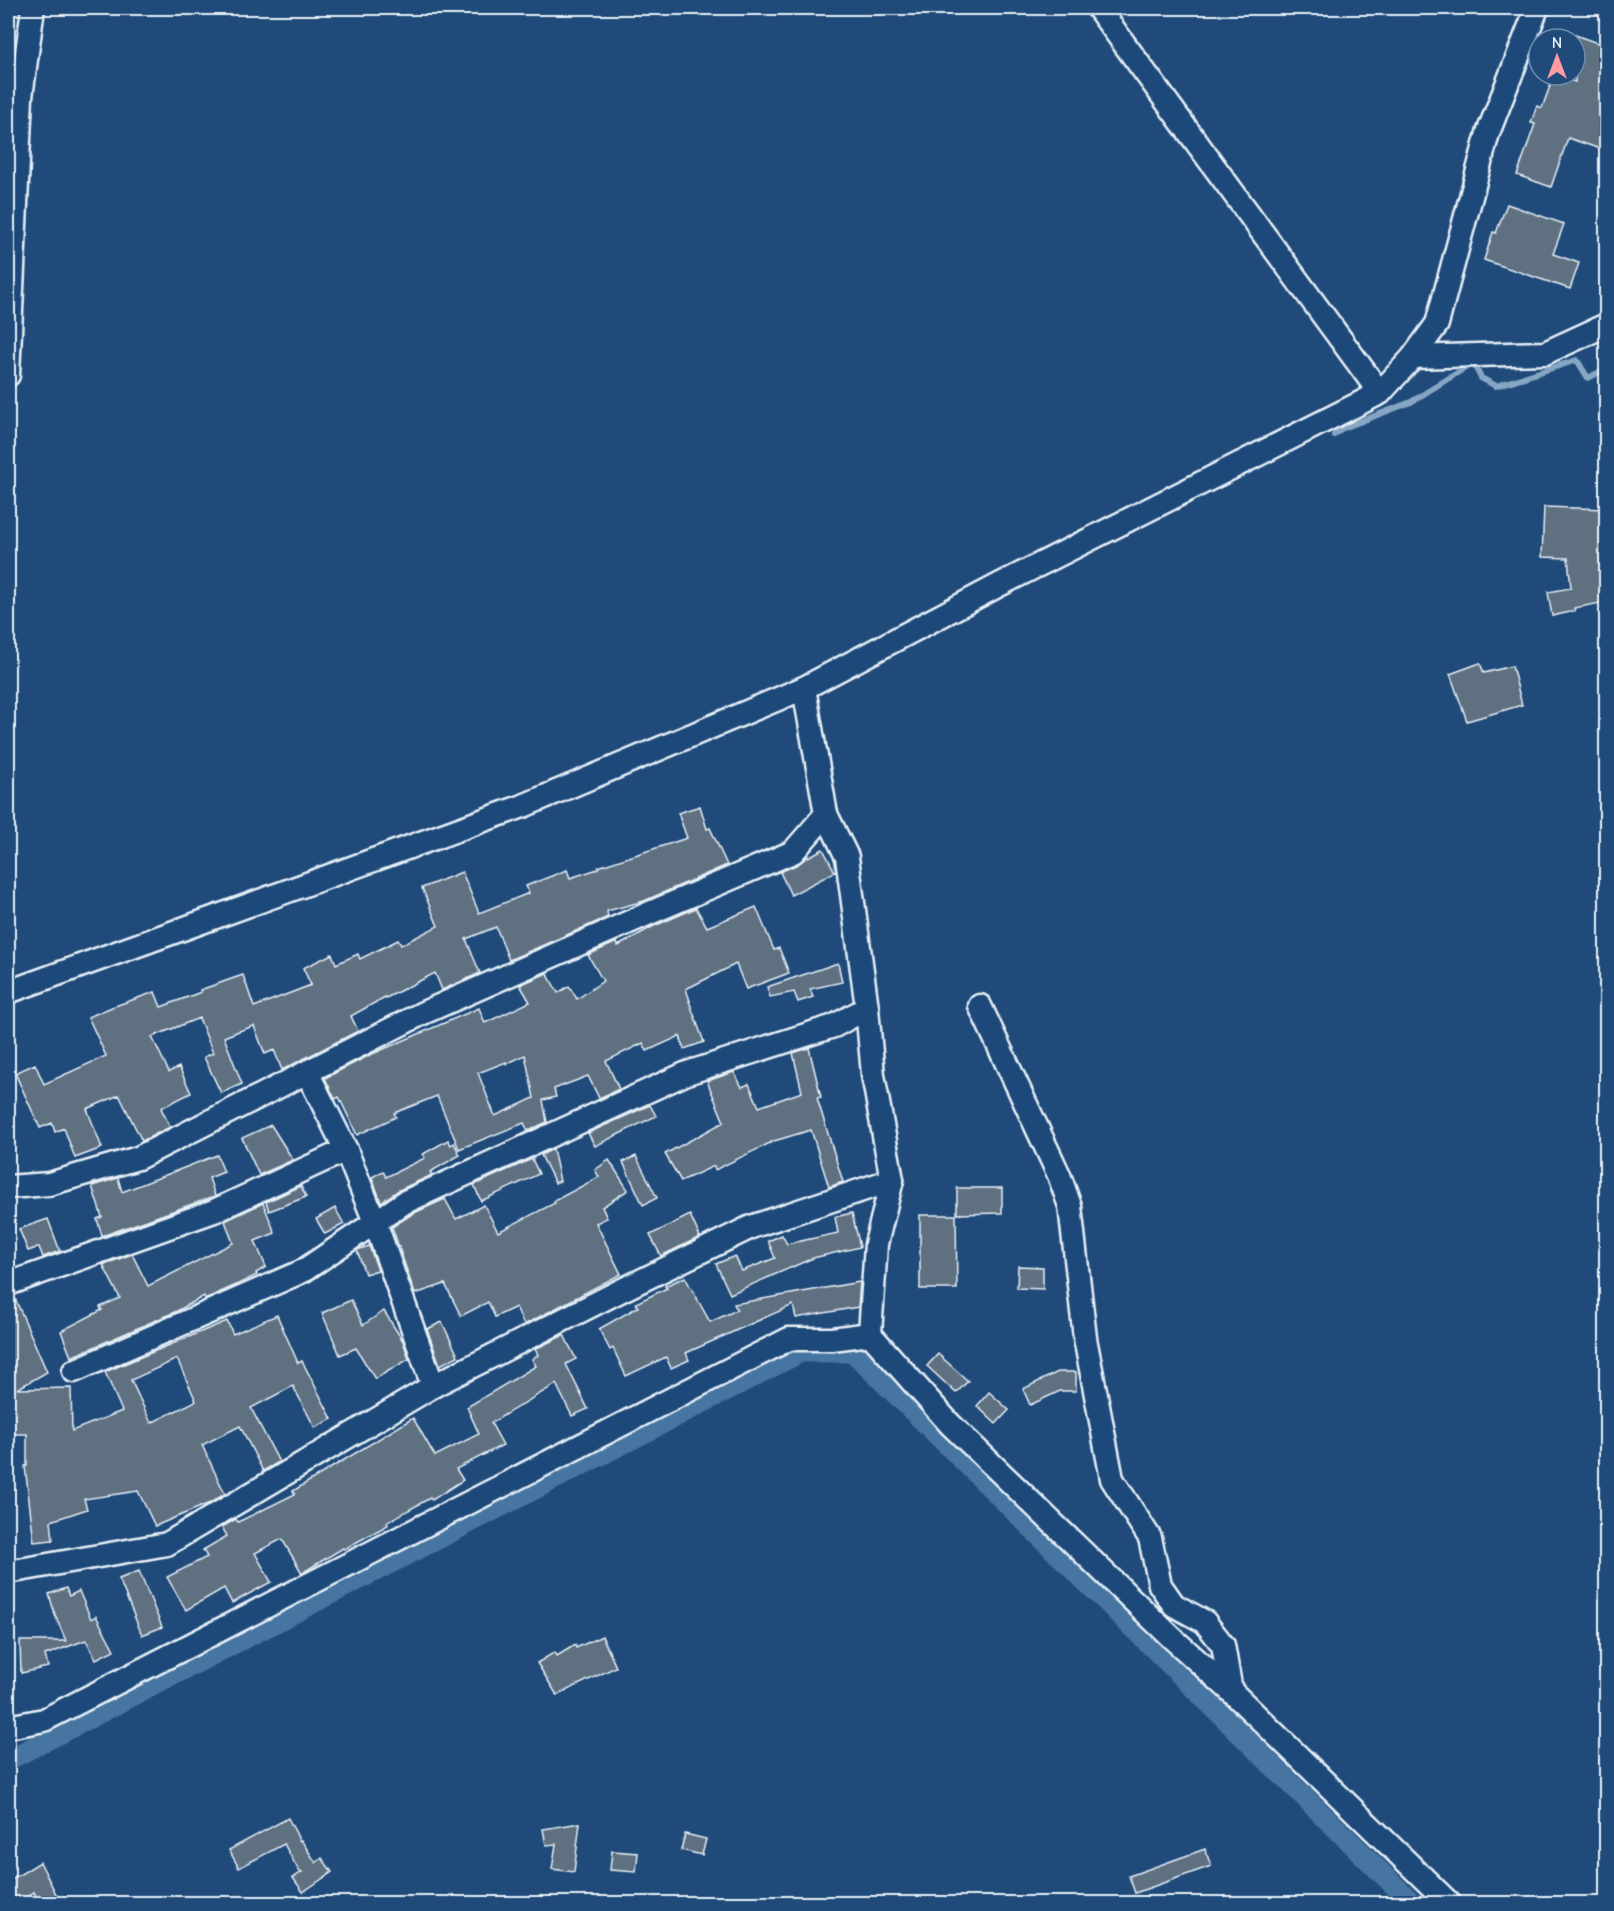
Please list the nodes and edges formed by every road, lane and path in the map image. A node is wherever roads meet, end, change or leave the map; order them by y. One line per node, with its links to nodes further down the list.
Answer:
1 (33, 8): 6 (street)
2 (1098, 8): 7 (street)
3 (1537, 8): 5 (street)
4 (1606, 325): 5 (street)
5 (1413, 357): 7 (street)
6 (8, 375)
7 (1380, 393): 8 (street)
8 (804, 688): 9 (street); 10 (street)
9 (826, 814): 12 (street); 13 (street)
10 (8, 992)
11 (980, 1006): 23 (street)
12 (867, 1008): 15 (street); 17 (street)
13 (307, 1072): 14 (street); 16 (street)
14 (346, 1150): 17 (street); 18 (street)
15 (892, 1180): 19 (street); 21 (street)
16 (8, 1186)
17 (375, 1222): 20 (street); 21 (street)
18 (8, 1284)
19 (870, 1334): 23 (street); 24 (street)
20 (74, 1371)
21 (433, 1386): 22 (street)
22 (8, 1572)
23 (1231, 1691): 25 (street)
24 (8, 1727)
25 (1450, 1904)

